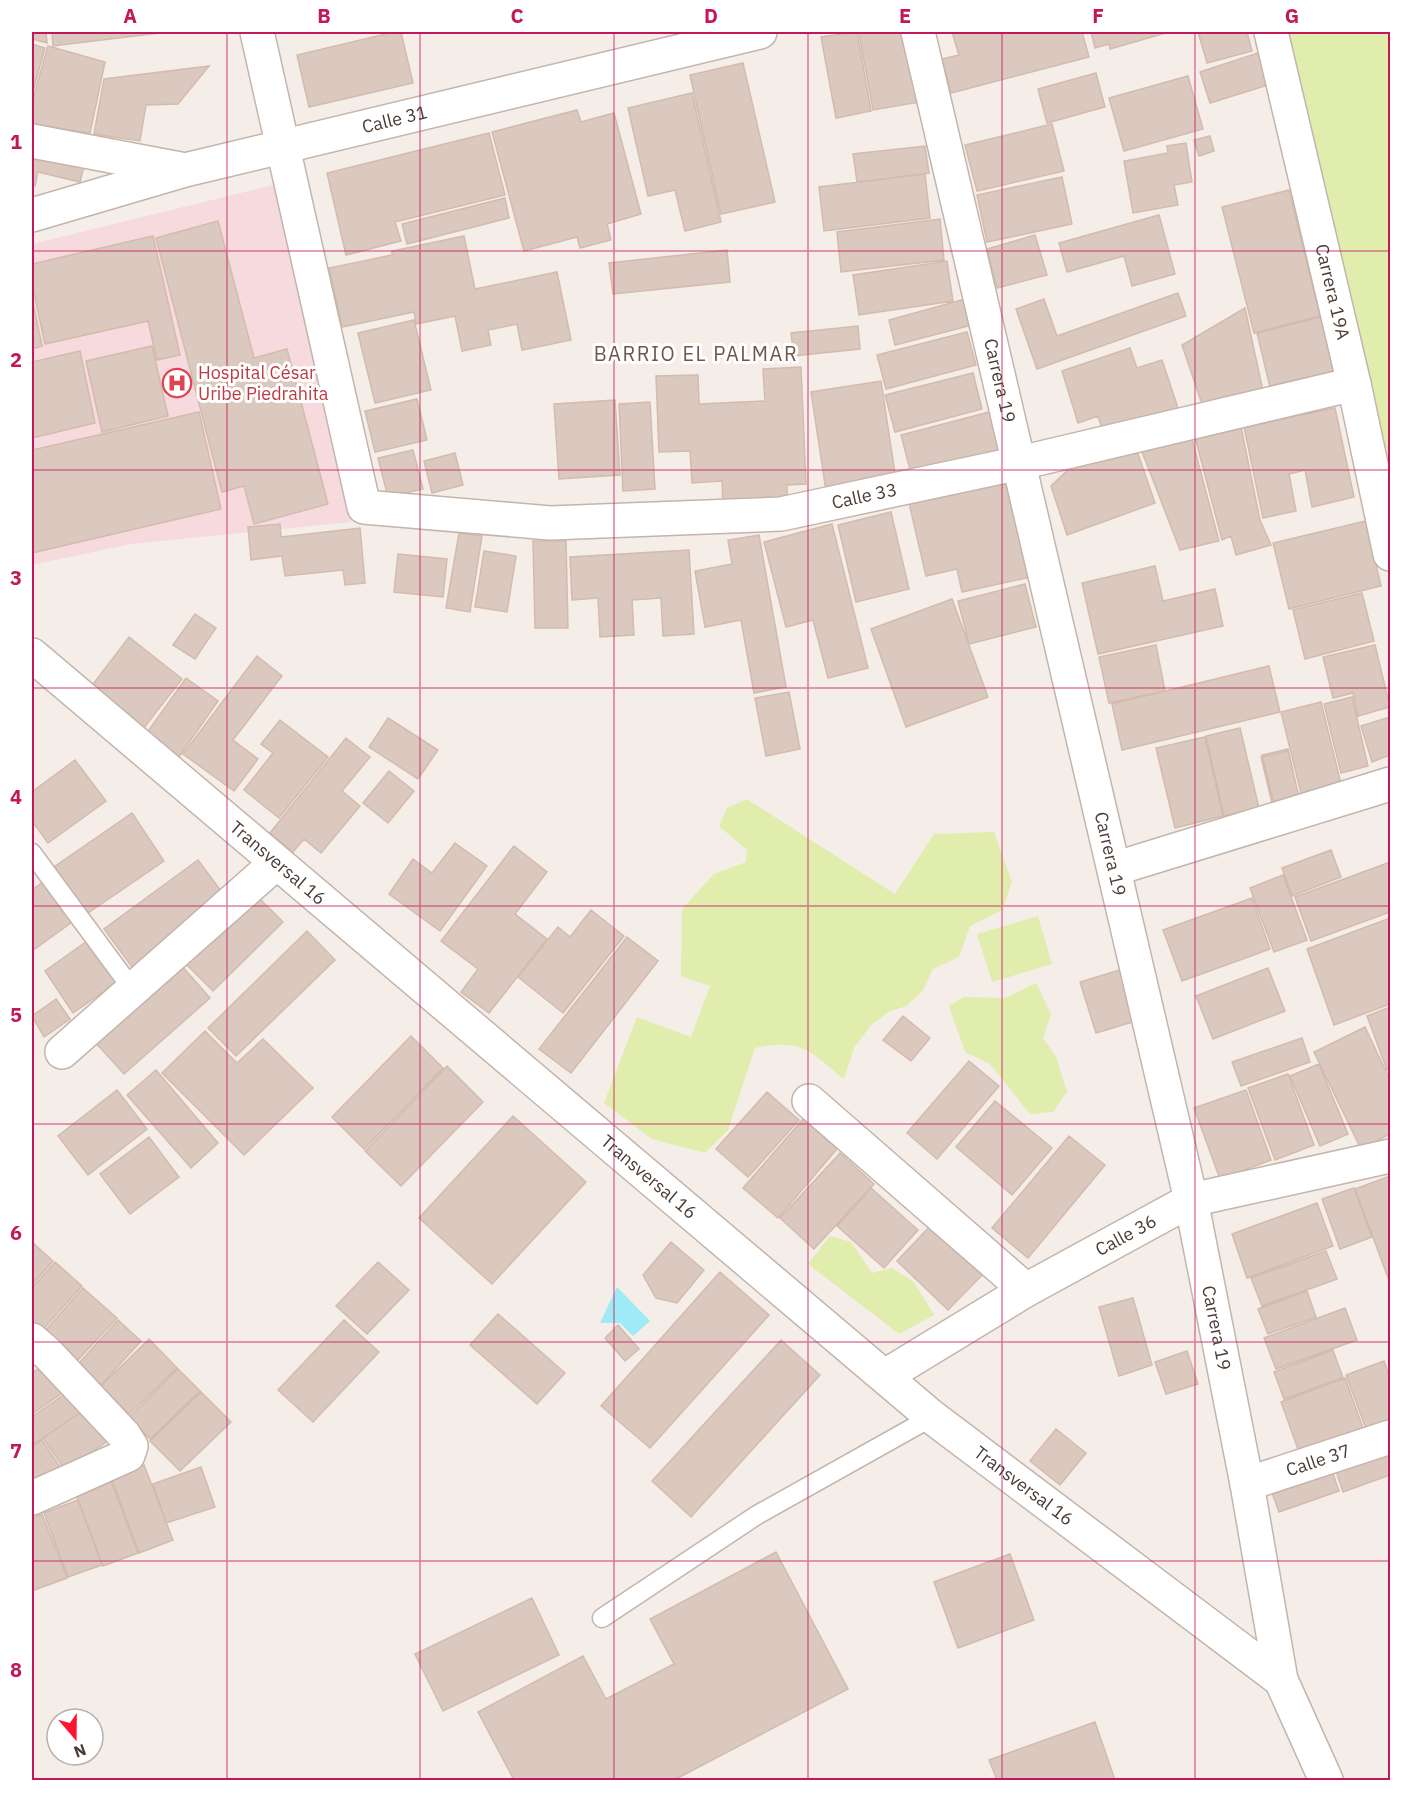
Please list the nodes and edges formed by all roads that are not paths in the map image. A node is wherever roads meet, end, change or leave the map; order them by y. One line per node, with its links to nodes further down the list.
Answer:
1 (257, 32): 6 (street)
2 (760, 32): 6 (street, Calle 31)
3 (918, 32): 10 (street, Carrera 19)
4 (1271, 32): 9 (street, Carrera 19A)
5 (32, 141): 7 (street)
6 (282, 147): 7 (street, Calle 31); 10 (street, Calle 33)
7 (185, 170): 8 (street, Calle 31)
8 (32, 215)
9 (1354, 384): 10 (street, Calle 33); 11 (street, Carrera 19A)
10 (1020, 463): 16 (street, Carrera 19)
11 (1390, 554)
12 (32, 655): 15 (street, Transversal 16)
13 (1390, 784): 16 (street)
14 (32, 853): 17 (lane)
15 (276, 863): 17 (street); 24 (street, Transversal 16)
16 (1114, 869): 21 (street, Carrera 19)
17 (133, 990): 18 (street)
18 (62, 1052)
19 (809, 1101): 22 (street)
20 (1390, 1156): 21 (street, Calle 36)
21 (1191, 1200): 22 (street, Calle 36); 27 (street, Carrera 19)
22 (1026, 1290): 24 (street, Calle 36)
23 (32, 1340): 28 (street)
24 (885, 1376): 25 (street, Transversal 16)
25 (932, 1417): 29 (lane); 30 (street, Transversal 16)
26 (1390, 1437): 27 (street, Calle 37)
27 (1247, 1484): 30 (street, Carrera 19)
28 (32, 1498)
29 (602, 1618)
30 (1281, 1680): 31 (street)
31 (1326, 1780)

